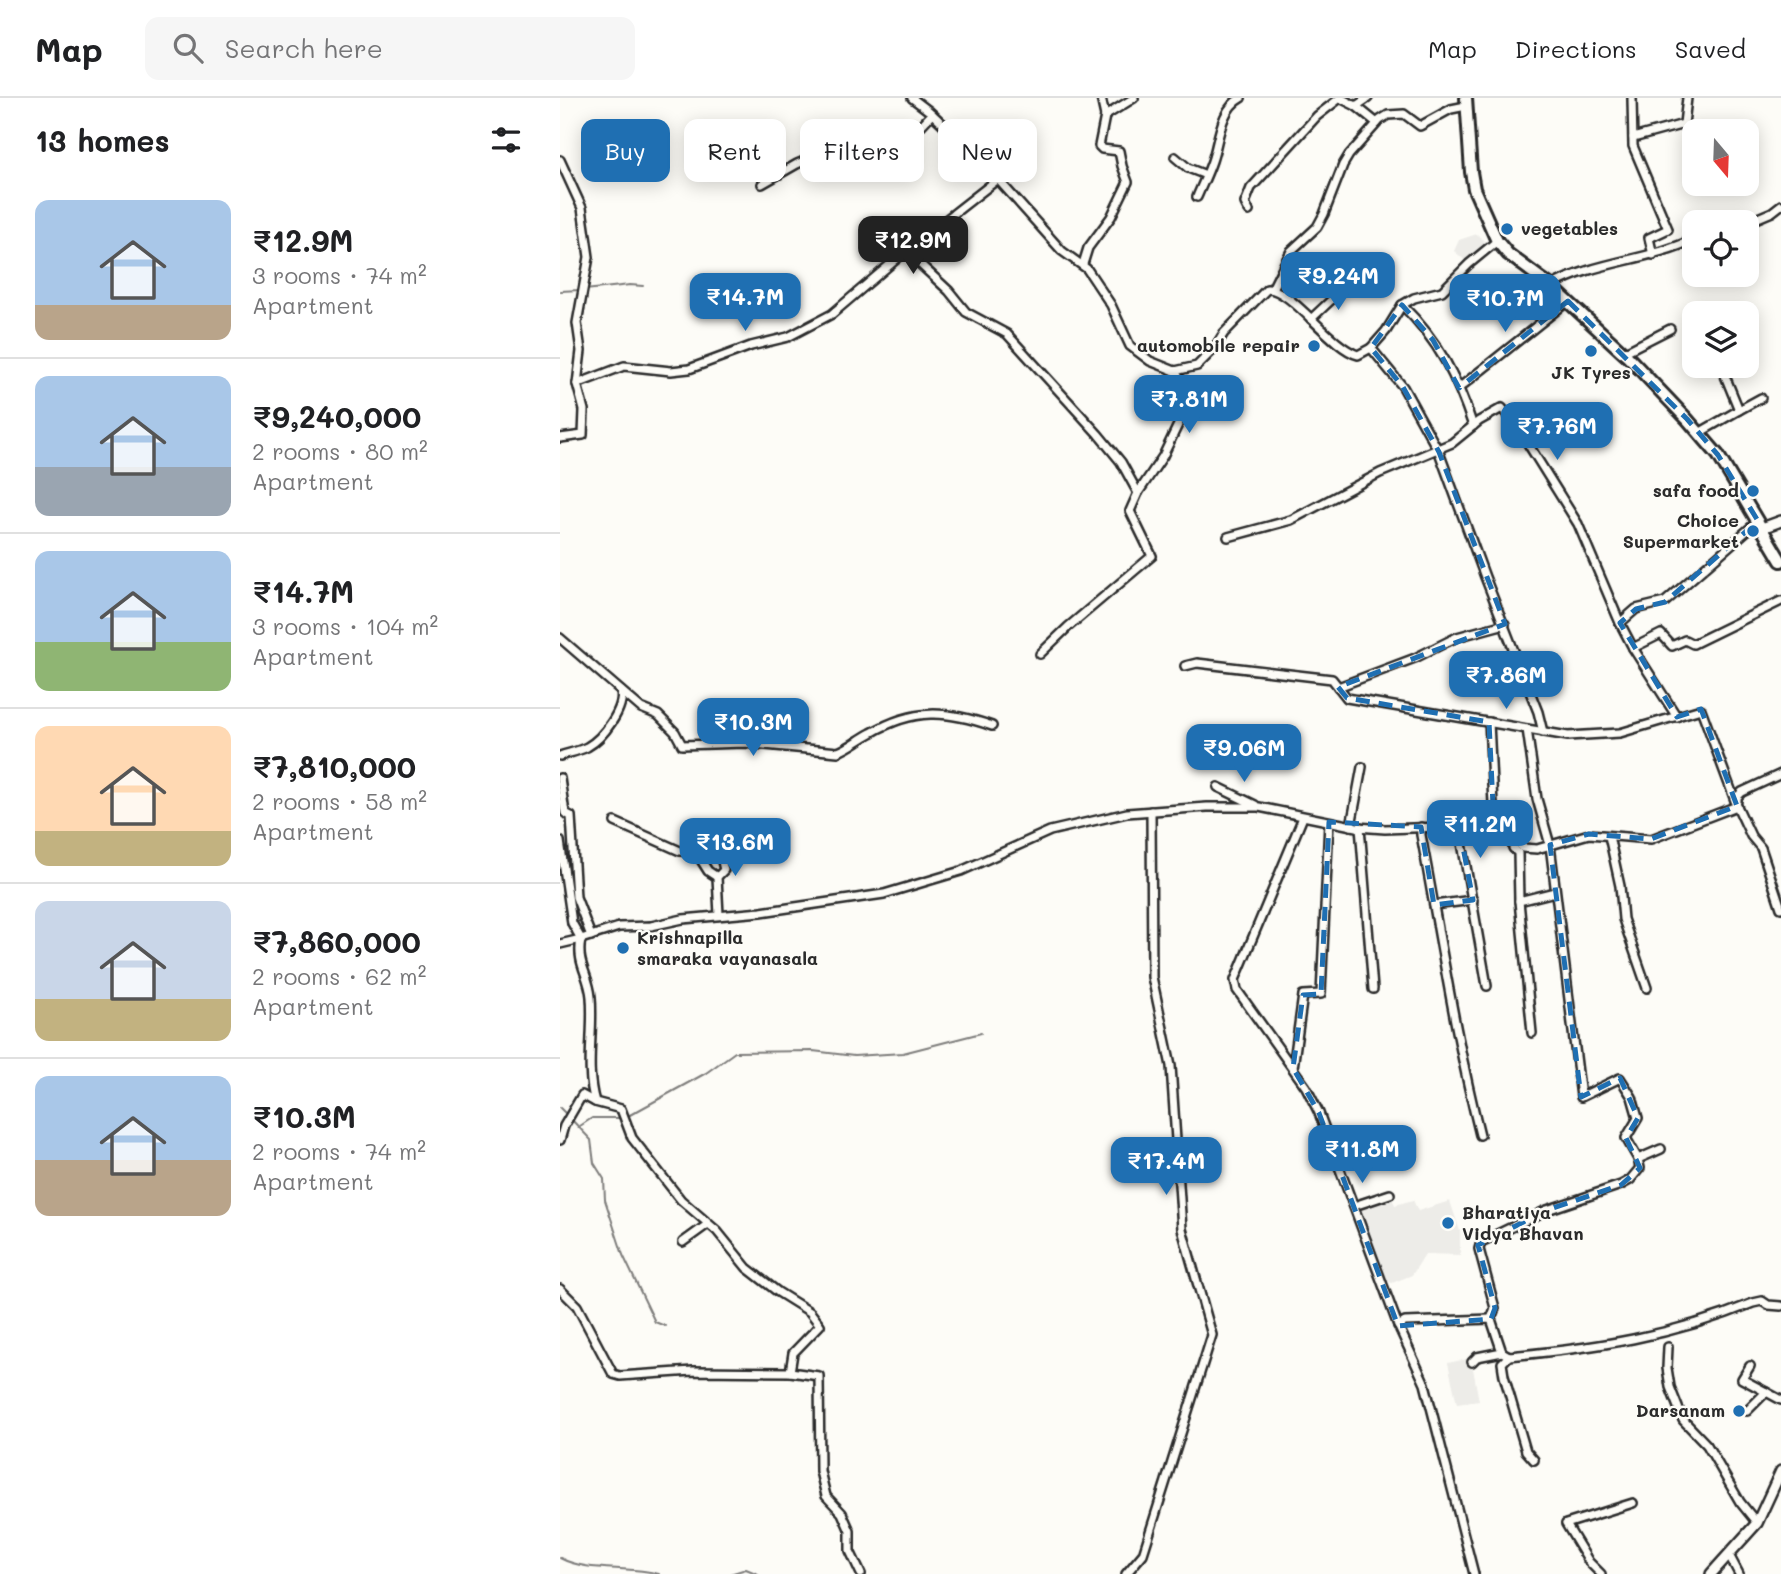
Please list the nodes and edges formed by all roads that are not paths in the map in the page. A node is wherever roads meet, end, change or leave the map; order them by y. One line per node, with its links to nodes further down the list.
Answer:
1 (912, 98): 11 (street)
2 (1101, 98): 12 (street)
3 (1135, 98): 12 (street)
4 (1241, 98): 18 (street)
5 (1340, 98): 10 (street); 24 (street)
6 (1368, 98): 10 (street)
7 (1632, 98): 15 (street)
8 (1687, 98): 15 (street)
9 (1466, 102): 14 (street); 26 (highway)
10 (1356, 106): 14 (street)
11 (932, 114): 13 (street); 21 (street)
12 (1105, 116): 30 (street)
13 (938, 120)
14 (1377, 123): 33 (street)
15 (1633, 138): 29 (street)
16 (1175, 157): 18 (street)
17 (560, 160): 42 (street)
18 (1206, 175): 22 (street)
19 (994, 182): 28 (street)
20 (1001, 182): 30 (street)
21 (762, 184)
22 (1197, 197)
23 (1781, 205): 25 (street)
24 (1249, 211)
25 (1759, 218)
26 (1497, 241): 32 (highway); 35 (street)
27 (1682, 244): 29 (street)
28 (906, 251): 42 (street); 50 (street)
29 (1653, 255): 32 (street)
30 (1083, 264): 40 (street)
31 (1346, 286): 36 (street)
32 (1551, 286): 34 (highway)
33 (1272, 289): 36 (street); 40 (street)
34 (1568, 301): 39 (highway); 43 (street)
35 (1402, 305): 38 (street); 43 (street)
36 (1311, 319): 38 (street)
37 (1670, 329): 39 (street)
38 (1371, 348): 49 (street)
39 (1623, 353): 47 (highway)
40 (1175, 371): 50 (street)
41 (1726, 378): 45 (street)
42 (577, 384): 48 (street)
43 (1459, 388): 46 (street)
44 (1761, 398): 45 (street)
45 (1739, 410): 47 (street)
46 (1473, 426): 49 (street); 56 (street)
47 (1699, 433): 52 (highway)
48 (560, 438)
49 (1438, 450): 53 (street); 57 (street)
50 (1138, 493): 60 (street)
51 (1781, 521): 52 (main road)
52 (1760, 524): 54 (highway); 56 (street)
53 (1228, 537)
54 (1781, 561)
55 (1781, 601): 59 (street)
56 (1620, 623): 59 (street)
57 (1505, 624): 62 (street); 68 (street)
58 (560, 638): 63 (street)
59 (1633, 648): 64 (street)
60 (1040, 654)
61 (1185, 666): 62 (street)
62 (1338, 687): 65 (street)
63 (621, 691): 66 (street); 69 (street)
64 (1677, 717): 68 (street); 74 (street)
65 (1489, 722): 67 (street); 80 (street)
66 (992, 726)
67 (1527, 729): 68 (street); 89 (street)
68 (1543, 732)
69 (560, 756)
70 (1362, 767): 81 (street)
71 (1781, 775): 74 (street)
72 (560, 778): 98 (street)
73 (1218, 787): 75 (street)
74 (1737, 806): 85 (street); 96 (street)
75 (1259, 807): 76 (street); 77 (street)
76 (1152, 811): 97 (street); 134 (street)
77 (1303, 817): 79 (street); 105 (street)
78 (615, 822): 91 (street)
79 (1329, 822): 81 (street); 105 (street)
80 (1494, 825): 82 (street); 86 (street)
81 (1351, 826): 83 (street)
82 (1459, 826): 84 (street); 93 (street)
83 (1360, 827): 84 (street); 103 (street)
84 (1422, 827): 95 (street)
85 (1609, 836): 89 (street); 102 (street)
86 (1513, 838): 89 (street); 94 (street)
87 (560, 841): 90 (street)
88 (718, 844): 91 (street)
89 (1550, 845): 92 (street)
90 (562, 872): 99 (street)
91 (717, 877): 97 (street)
92 (1555, 892): 94 (street); 110 (street)
93 (1473, 900): 95 (street); 101 (street)
94 (1519, 901): 104 (street)
95 (1434, 905): 107 (street)
96 (1781, 908)
97 (719, 915): 98 (street)
98 (591, 936): 99 (street)
99 (581, 939): 100 (street); 106 (street)
100 (560, 944)
101 (1487, 986)
102 (1647, 988)
103 (1373, 989)
104 (1532, 1033)
105 (1293, 1068): 112 (street)
106 (595, 1102): 108 (street); 113 (street)
107 (1480, 1135)
108 (560, 1140)
109 (1661, 1149): 110 (street)
110 (1638, 1159): 117 (street)
111 (1391, 1194): 112 (street)
112 (1354, 1206): 118 (street)
113 (708, 1224): 114 (street); 124 (street)
114 (683, 1242)
115 (560, 1289): 124 (street)
116 (1781, 1306): 121 (street)
117 (1491, 1319): 118 (street); 120 (street)
118 (1398, 1326): 135 (street)
119 (1668, 1347): 131 (street)
120 (1502, 1352): 121 (street); 122 (street)
121 (1509, 1356): 128 (street)
122 (1472, 1362)
123 (1750, 1366): 125 (street)
124 (790, 1372): 133 (street)
125 (1766, 1392): 126 (street); 127 (street)
126 (1781, 1400)
127 (1747, 1411)
128 (1534, 1460)
129 (1781, 1471): 131 (main road)
130 (1633, 1503): 136 (street)
131 (1757, 1523): 132 (main road)
132 (1730, 1555): 137 (main road); 138 (street)
133 (861, 1574)
134 (1126, 1574)
135 (1474, 1574)
136 (1601, 1574)
137 (1711, 1574)
138 (1739, 1574)

